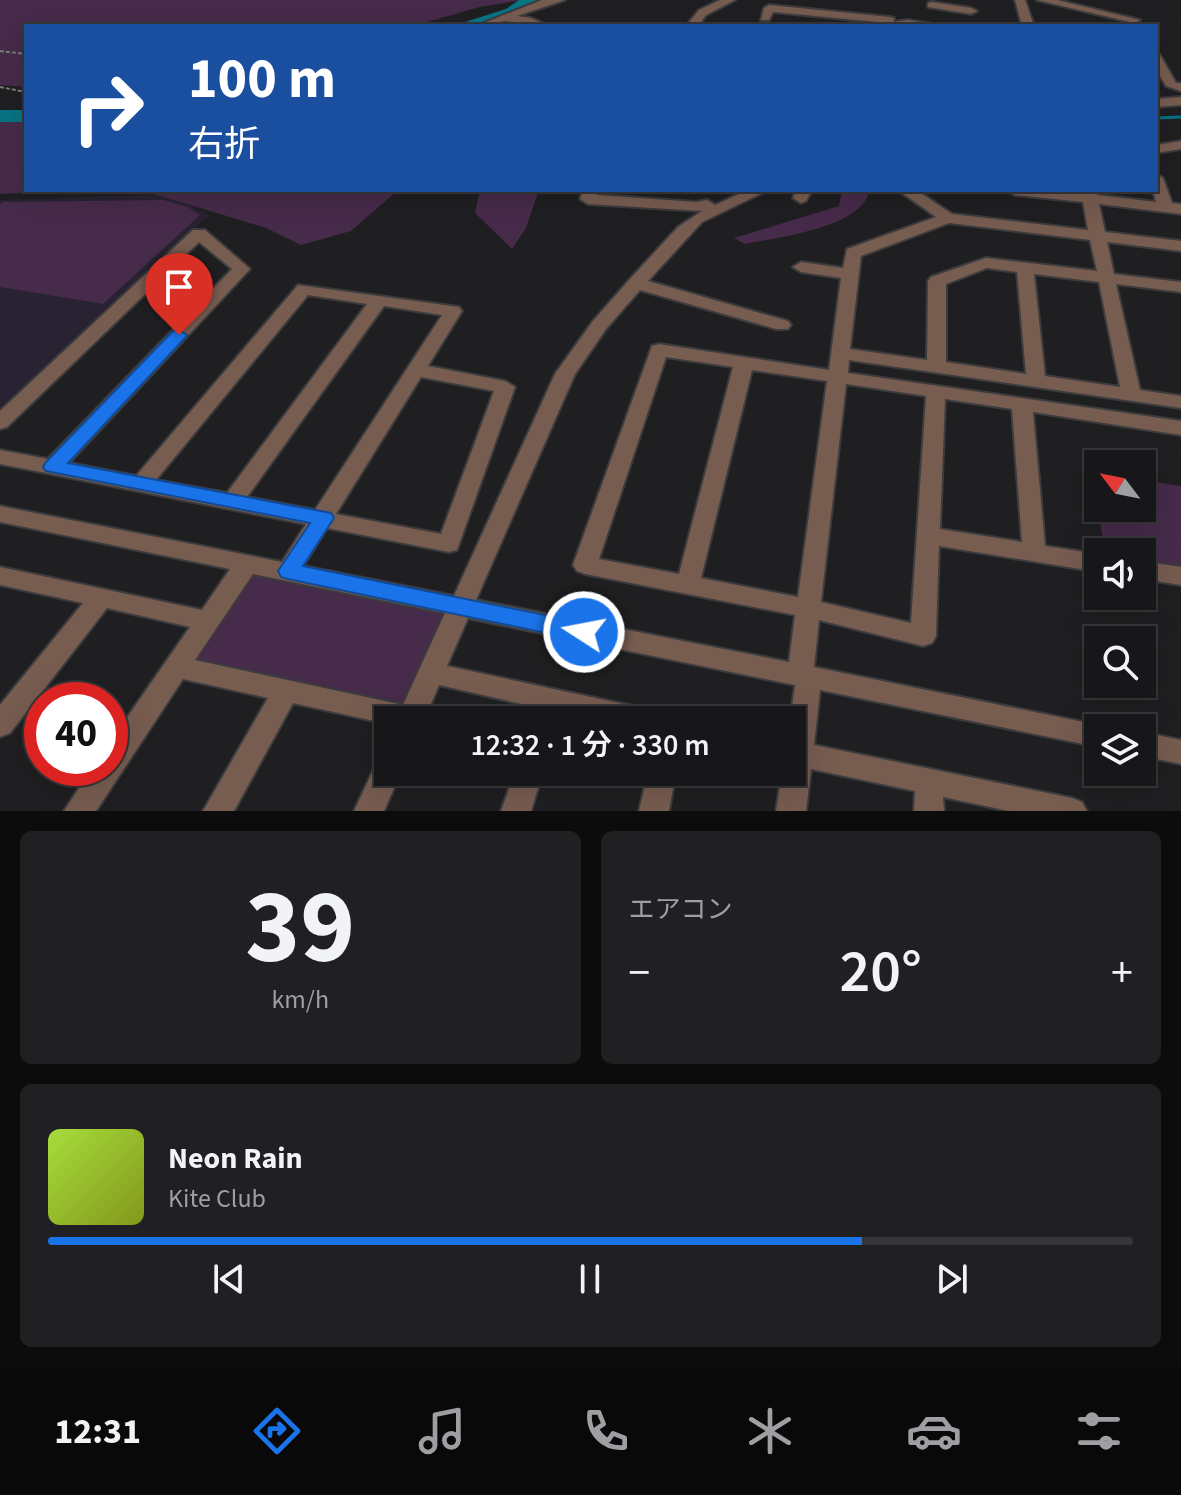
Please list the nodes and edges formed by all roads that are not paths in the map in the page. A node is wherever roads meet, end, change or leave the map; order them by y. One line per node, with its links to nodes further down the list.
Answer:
1 (560, 0): 13 (street)
2 (730, 0): 19 (street)
3 (1006, 0): 5 (street)
4 (1042, 0): 11 (street)
5 (1020, 1): 22 (street)
6 (811, 2): 9 (street)
7 (935, 3): 10 (street); 16 (street)
8 (1094, 4): 12 (street)
9 (853, 6)
10 (970, 6)
11 (1075, 7): 12 (street); 23 (street)
12 (1137, 16)
13 (506, 18): 17 (street); 18 (street)
14 (762, 22): 15 (street); 20 (street)
15 (890, 23): 16 (street)
16 (917, 23): 21 (street)
17 (488, 24)
18 (534, 24)
19 (693, 24)
20 (818, 24)
21 (924, 24)
22 (1027, 24)
23 (1081, 24)
24 (1159, 70): 25 (street)
25 (1181, 87)
26 (1181, 101): 27 (street)
27 (1158, 103)
28 (1181, 145): 29 (street)
29 (1158, 149)
30 (1158, 181): 38 (street)
31 (590, 192): 36 (street)
32 (752, 192): 37 (street)
33 (909, 192): 39 (street)
34 (1052, 192): 35 (street)
35 (1089, 194): 38 (street); 40 (street)
36 (644, 197): 37 (street)
37 (709, 202): 46 (street)
38 (1174, 208)
39 (948, 218): 40 (street); 44 (street)
40 (1098, 236): 41 (street); 45 (street)
41 (1181, 246)
42 (801, 267): 44 (street)
43 (1025, 268): 45 (street); 52 (street); 55 (street)
44 (850, 274): 50 (street)
45 (1106, 278): 47 (street); 57 (street)
46 (636, 283): 49 (street); 78 (street)
47 (1181, 287)
48 (379, 300): 53 (street); 64 (street); 65 (street)
49 (782, 325)
50 (841, 353): 52 (street); 54 (street)
51 (744, 363): 54 (street); 76 (street); 76 (street)
52 (936, 367): 55 (street)
53 (417, 370): 66 (street); 66 (street)
54 (837, 378): 56 (street); 79 (street)
55 (1036, 381): 57 (street)
56 (936, 391): 59 (street); 68 (street)
57 (1131, 395): 58 (street)
58 (1181, 402)
59 (1022, 404): 61 (street); 69 (street)
60 (0, 422): 63 (street)
61 (1181, 428)
62 (0, 457): 63 (street)
63 (53, 467): 64 (street)
64 (141, 484): 65 (street)
65 (233, 501): 66 (street)
66 (324, 518): 72 (street)
67 (6, 522): 71 (street)
68 (929, 536): 69 (street); 79 (street)
69 (1034, 553): 70 (street)
70 (1084, 561)
71 (248, 562): 72 (street); 80 (street)
72 (288, 571): 78 (street)
73 (1156, 572): 75 (street)
74 (0, 576): 77 (street)
75 (1181, 576)
76 (688, 584): 79 (street)
77 (101, 598): 80 (street); 89 (street)
78 (462, 607): 82 (street); 83 (street)
79 (808, 608): 83 (street)
80 (209, 621): 81 (street)
81 (177, 667): 84 (street); 91 (street)
82 (431, 673): 85 (street); 86 (street)
83 (804, 676): 87 (street); 90 (street)
84 (286, 691): 88 (street); 102 (street)
85 (416, 706)
86 (537, 706)
87 (800, 706)
88 (374, 711)
89 (0, 725)
90 (1084, 732)
91 (128, 739)
92 (1156, 747): 93 (street)
93 (1181, 752)
94 (806, 755): 95 (street)
95 (929, 781): 107 (street); 108 (street)
96 (96, 786): 101 (street)
97 (380, 786): 103 (street)
98 (524, 786): 104 (street)
99 (659, 786): 105 (street)
100 (793, 786): 106 (street)
101 (79, 811)
102 (218, 811)
103 (369, 811)
104 (516, 811)
105 (654, 811)
106 (791, 811)
107 (929, 811)
108 (1068, 811)

